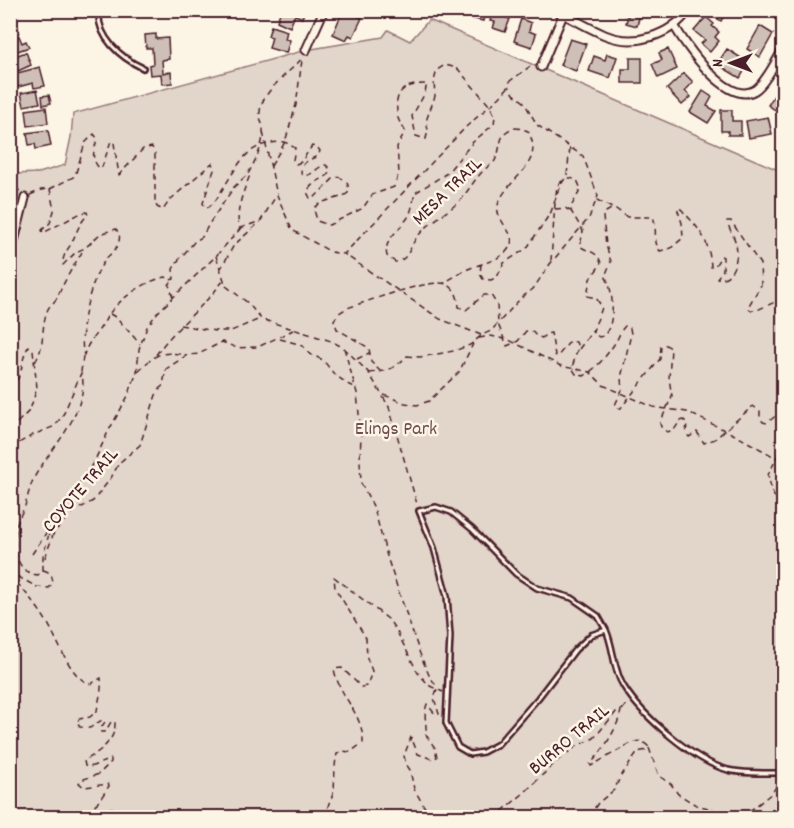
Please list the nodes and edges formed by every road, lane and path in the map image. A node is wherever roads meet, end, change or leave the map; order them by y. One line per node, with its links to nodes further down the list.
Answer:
1 (99, 10): 11 (lane)
2 (324, 10): 8 (street)
3 (555, 10): 5 (street)
4 (689, 10): 6 (street)
5 (564, 12): 6 (street); 10 (street)
6 (674, 26): 7 (street)
7 (783, 48)
8 (306, 50): 9 (path)
9 (302, 59): 14 (path); 15 (path)
10 (541, 67): 12 (path)
11 (143, 68)
12 (509, 86): 13 (path); 18 (path)
13 (490, 106): 15 (path, MESA TRAIL); 34 (path); 38 (path, MESA TRAIL)
14 (263, 130): 16 (path); 17 (path)
15 (285, 141): 16 (path); 19 (path)
16 (266, 143): 17 (path); 19 (path)
17 (261, 146): 20 (path); 23 (path)
18 (570, 147): 21 (path); 26 (path)
19 (271, 167): 24 (path)
20 (248, 174): 32 (path); 40 (path)
21 (566, 177): 28 (path); 29 (path)
22 (10, 178): 25 (path)
23 (50, 189): 25 (path); 33 (path)
24 (277, 195): 30 (path); 34 (path)
25 (25, 198): 36 (street)
26 (597, 200): 27 (path); 31 (path)
27 (613, 209): 45 (path); 50 (path)
28 (554, 210): 29 (path); 37 (path); 38 (path)
29 (571, 211): 31 (path)
30 (260, 222): 32 (path); 39 (path)
31 (582, 227): 37 (path); 50 (path)
32 (240, 229): 35 (path)
33 (85, 248): 61 (path); 65 (path)
34 (344, 254): 43 (path)
35 (216, 256): 39 (path); 44 (path)
36 (10, 257)
37 (551, 263): 48 (path)
38 (482, 264): 42 (path)
39 (219, 272): 41 (path)
40 (171, 281): 44 (path); 46 (path)
41 (224, 281): 47 (path); 49 (path)
42 (444, 283): 43 (path); 48 (path)
43 (401, 292): 52 (path); 59 (path)
44 (173, 297): 57 (path)
45 (783, 298)
46 (109, 313): 57 (path); 61 (path)
47 (261, 319): 49 (path); 51 (path)
48 (498, 324): 52 (path); 53 (path)
49 (179, 325): 62 (path)
50 (594, 329): 60 (path)
51 (293, 330): 54 (path, COYOTE TRAIL); 58 (path)
52 (482, 335): 55 (path); 68 (path)
53 (504, 338): 55 (path); 56 (path); 56 (path)
54 (279, 339): 63 (path, COYOTE TRAIL); 72 (path)
55 (478, 339): 74 (path)
56 (515, 343): 60 (path); 66 (path)
57 (141, 345): 67 (path)
58 (344, 348): 64 (path); 72 (path)
59 (369, 352): 64 (path); 68 (path)
60 (576, 352): 66 (path)
61 (84, 355): 70 (path)
62 (156, 355): 63 (path); 67 (path)
63 (187, 355): 89 (path, COYOTE TRAIL)
64 (356, 360): 71 (path)
65 (34, 363): 73 (path); 80 (path)
66 (572, 368): 69 (path); 69 (path)
67 (137, 372): 87 (path)
68 (381, 372): 71 (path)
69 (590, 372): 75 (path); 75 (path)
70 (81, 373): 82 (path); 90 (path)
71 (369, 373): 74 (path)
72 (356, 387): 92 (path)
73 (10, 388)
74 (382, 394): 85 (path)
75 (620, 394): 76 (path); 76 (path)
76 (630, 397): 77 (path); 77 (path)
77 (666, 409): 79 (path); 79 (path)
78 (783, 409): 79 (path)
79 (726, 430): 83 (path)
80 (10, 433)
81 (783, 444): 83 (path)
82 (10, 448)
83 (776, 458): 84 (path); 86 (path)
84 (783, 462)
85 (419, 511): 91 (lane); 91 (lane)
86 (783, 515)
87 (50, 530): 88 (path); 89 (path)
88 (32, 554)
89 (43, 560): 90 (path)
90 (43, 570): 98 (path)
91 (606, 630): 93 (lane)
92 (437, 688): 101 (path); 102 (path)
93 (632, 697): 94 (path); 96 (lane)
94 (621, 710): 95 (path, BURRO TRAIL); 103 (path, BURRO TRAIL)
95 (648, 746): 104 (path); 105 (path)
96 (783, 773)
97 (783, 783): 106 (path)
98 (108, 818)
99 (120, 818): 100 (path)
100 (127, 818)
101 (329, 818)
102 (430, 818)
103 (494, 818)
104 (588, 818)
105 (731, 818)
106 (741, 818)

